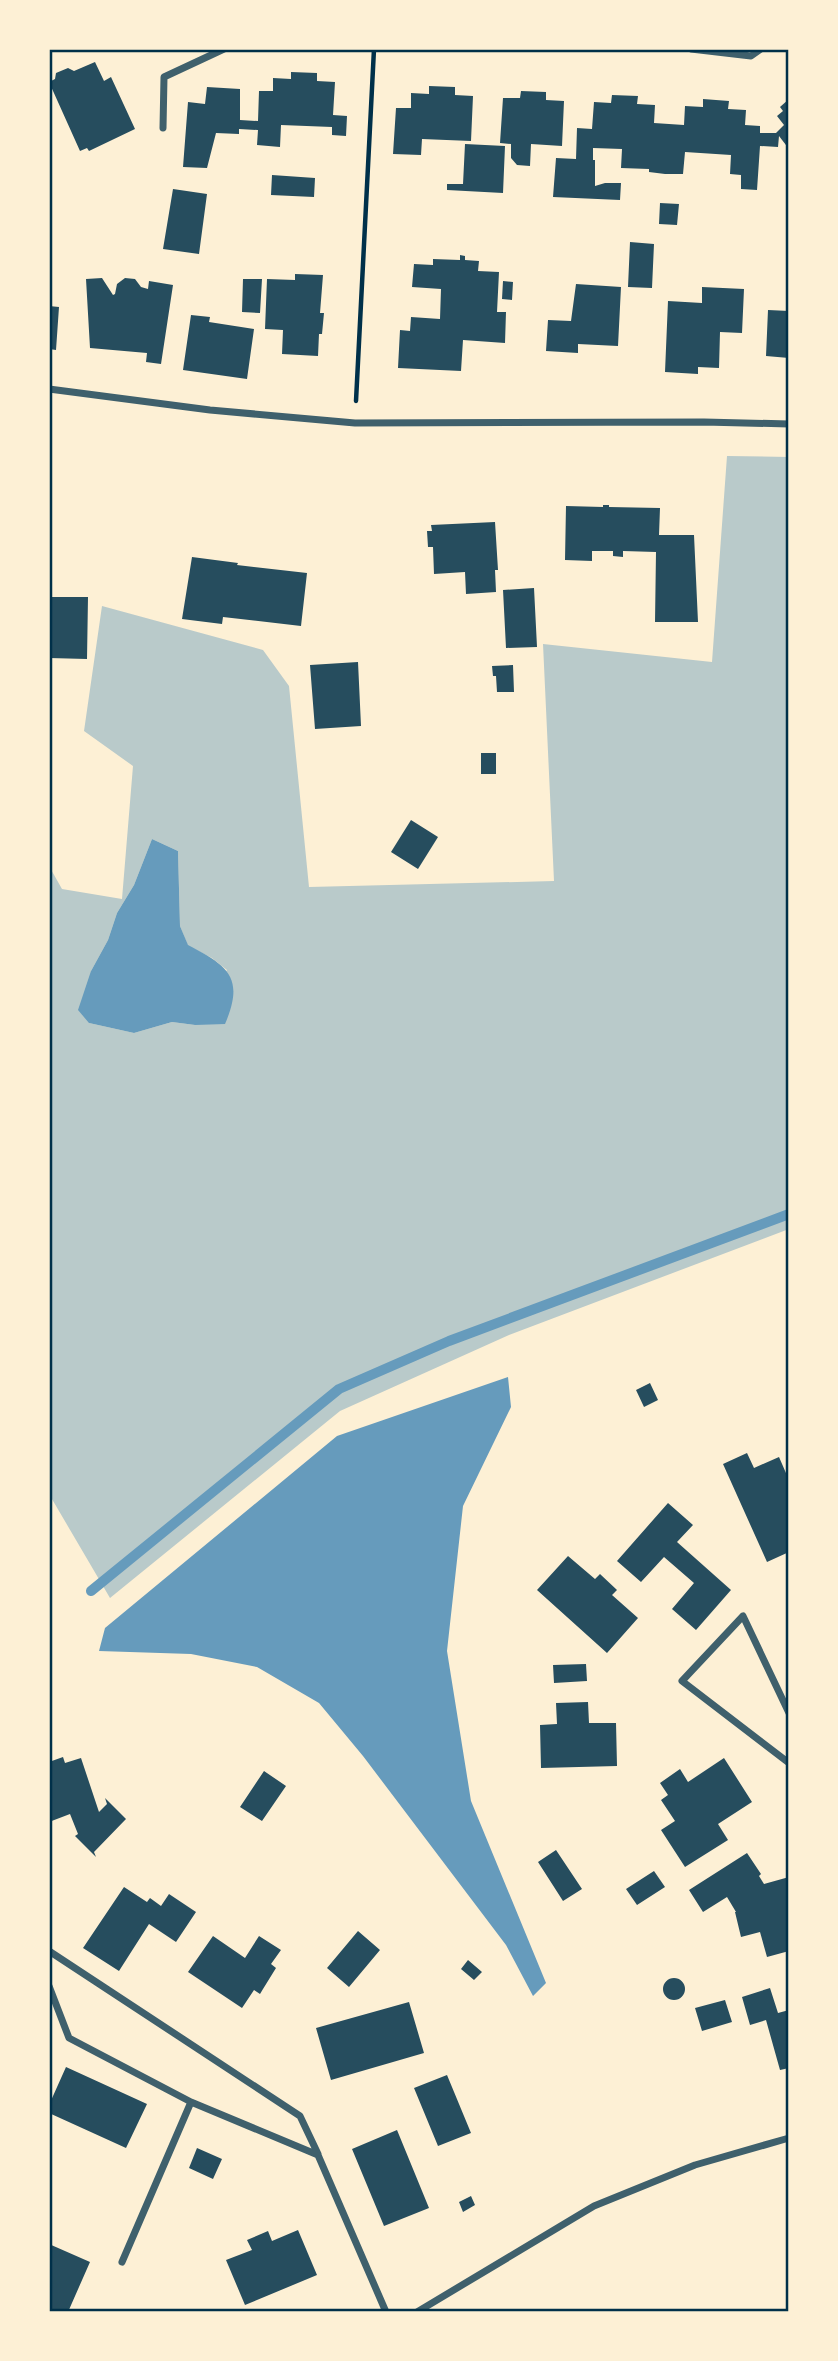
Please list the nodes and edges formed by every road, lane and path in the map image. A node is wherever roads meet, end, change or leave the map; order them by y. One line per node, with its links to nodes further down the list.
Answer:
1 (224, 49): 5 (street)
2 (374, 49): 7 (path)
3 (691, 49): 4 (street)
4 (761, 49)
5 (163, 128)
6 (49, 389): 7 (street)
7 (355, 423): 8 (street)
8 (789, 424)
9 (789, 1713): 10 (street)
10 (789, 1763)
11 (49, 1951): 15 (street)
12 (49, 1986): 13 (street)
13 (191, 2102): 15 (street); 16 (street)
14 (789, 2138): 18 (street)
15 (318, 2155): 17 (street)
16 (122, 2262)
17 (386, 2312)
18 (417, 2312)

